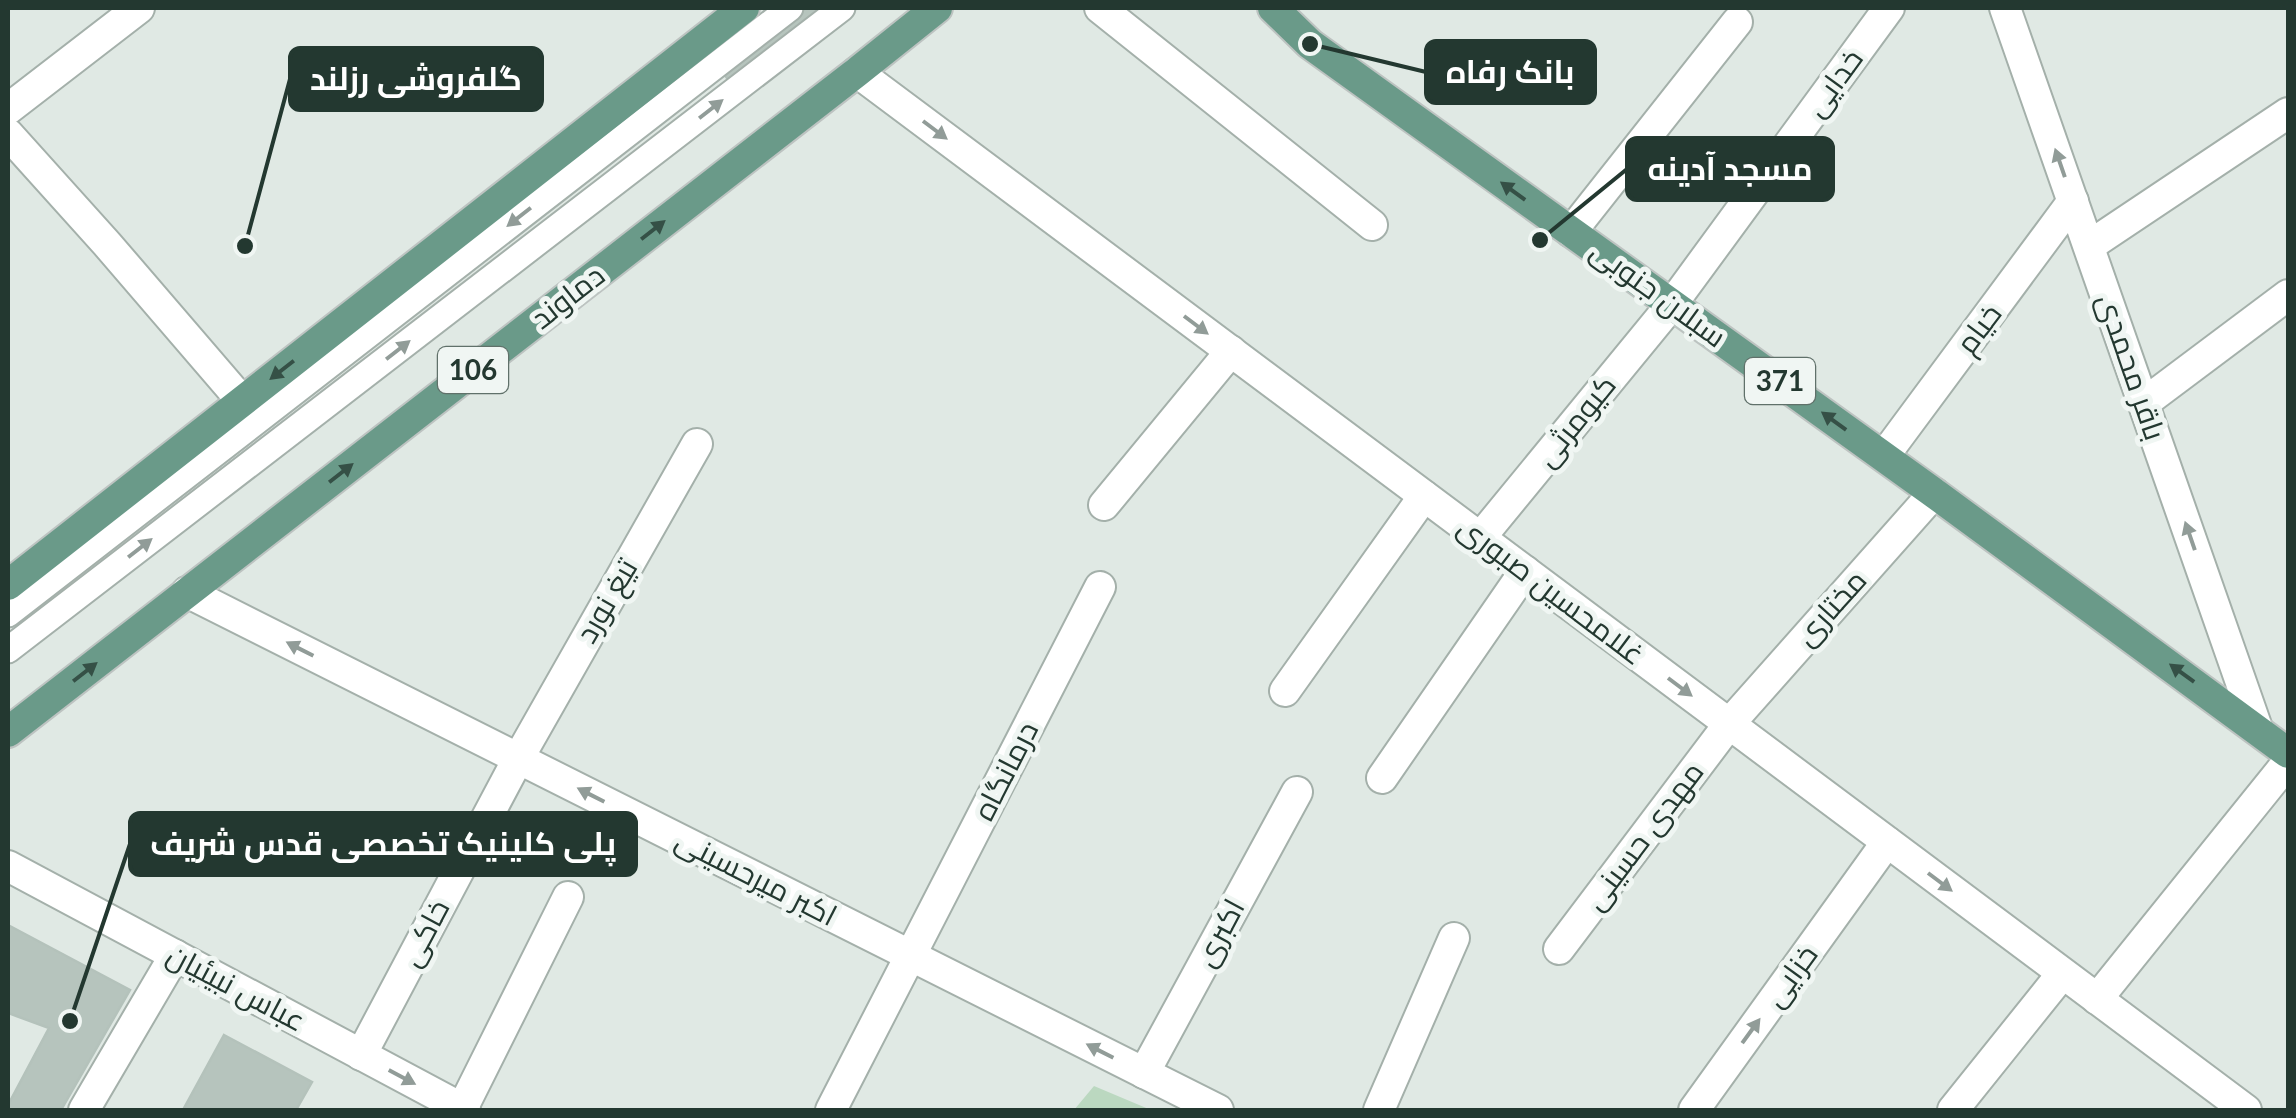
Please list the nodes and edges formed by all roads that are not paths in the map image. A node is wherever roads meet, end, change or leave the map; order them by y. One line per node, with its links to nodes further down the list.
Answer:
1 (139, 8): 14 (street)
2 (744, 8): 24 (main road, one-way to 24)
3 (790, 8): 36 (lane, one-way to 36)
4 (842, 8): 37 (lane, one-way to 4)
5 (937, 8): 13 (main road, دماوند / 106)
6 (1100, 8): 18 (street)
7 (1274, 8): 12 (main road, سبلان جنوبی / 371)
8 (1296, 8): 12 (main road)
9 (1889, 8): 22 (street, خدایی)
10 (2005, 8): 17 (street, باقر محمدی, one-way to 10)
11 (1737, 22): 19 (street)
12 (1310, 44): 19 (main road, سبلان جنوبی / 371, one-way to 12)
13 (857, 72): 23 (street, غلامحسین صبوری, one-way to 23); 35 (main road, دماوند / 106, one-way to 13)
14 (8, 109)
15 (2288, 114): 20 (street)
16 (8, 134): 24 (street)
17 (2073, 202): 20 (street, باقر محمدی); 27 (street, خیام)
18 (1372, 225)
19 (1571, 232): 22 (main road, سبلان جنوبی / 371)
20 (2088, 246): 25 (street, باقر محمدی)
21 (2288, 294): 25 (street)
22 (1672, 304): 27 (main road, سبلان جنوبی / 371, one-way to 22); 31 (street, کیومرثی)
23 (1231, 351): 29 (street, غلامحسین صبوری); 30 (street)
24 (242, 401): 33 (main road)
25 (2144, 403): 40 (street, باقر محمدی, one-way to 25)
26 (697, 444): 43 (street, تیغ نورد)
27 (1884, 456): 28 (main road, سبلان جنوبی / 371)
28 (1934, 493): 39 (street, مختاری); 40 (main road, سبلان جنوبی / 371, one-way to 28)
29 (1424, 496): 31 (street, غلامحسین صبوری); 38 (street)
30 (1104, 505)
31 (1480, 538): 32 (street, غلامحسین صبوری)
32 (1525, 571): 39 (street, غلامحسین صبوری, one-way to 39); 45 (street)
33 (8, 585)
34 (1100, 587): 53 (street, درمانگاه)
35 (187, 592): 41 (main road, دماوند / 106, one-way to 35); 43 (street, اکبر میرحسینی, one-way to 35)
36 (8, 614)
37 (8, 650)
38 (1285, 691)
39 (1728, 724): 47 (street, غلامحسین صبوری); 51 (street, مهدی حسینی)
40 (2256, 728): 42 (main road, سبلان جنوبی / 371)
41 (8, 732)
42 (2288, 752)
43 (518, 758): 53 (street, اکبر میرحسینی, one-way to 43); 56 (street, خاکی)
44 (2288, 762): 55 (street)
45 (1382, 778)
46 (1296, 792): 57 (street, اکبری)
47 (1888, 842): 54 (street, غلامحسین صبوری, one-way to 54); 63 (street, خزایی, one-way to 47)
48 (8, 866): 52 (street, عباس نبیئیان)
49 (568, 897): 59 (street)
50 (1454, 938): 62 (street)
51 (1559, 949)
52 (175, 955): 56 (street, عباس نبیئیان); 58 (street)
53 (911, 956): 57 (street, اکبر میرحسینی, one-way to 53); 60 (street, درمانگاه)
54 (2062, 974): 55 (street, غلامحسین صبوری); 64 (street)
55 (2097, 999): 65 (street, غلامحسین صبوری)
56 (361, 1055): 59 (street, عباس نبیئیان, one-way to 59)
57 (1144, 1073): 61 (street, اکبر میرحسینی)
58 (84, 1110)
59 (463, 1110)
60 (831, 1110)
61 (1218, 1110)
62 (1379, 1110)
63 (1694, 1110)
64 (1953, 1110)
65 (2246, 1110)

